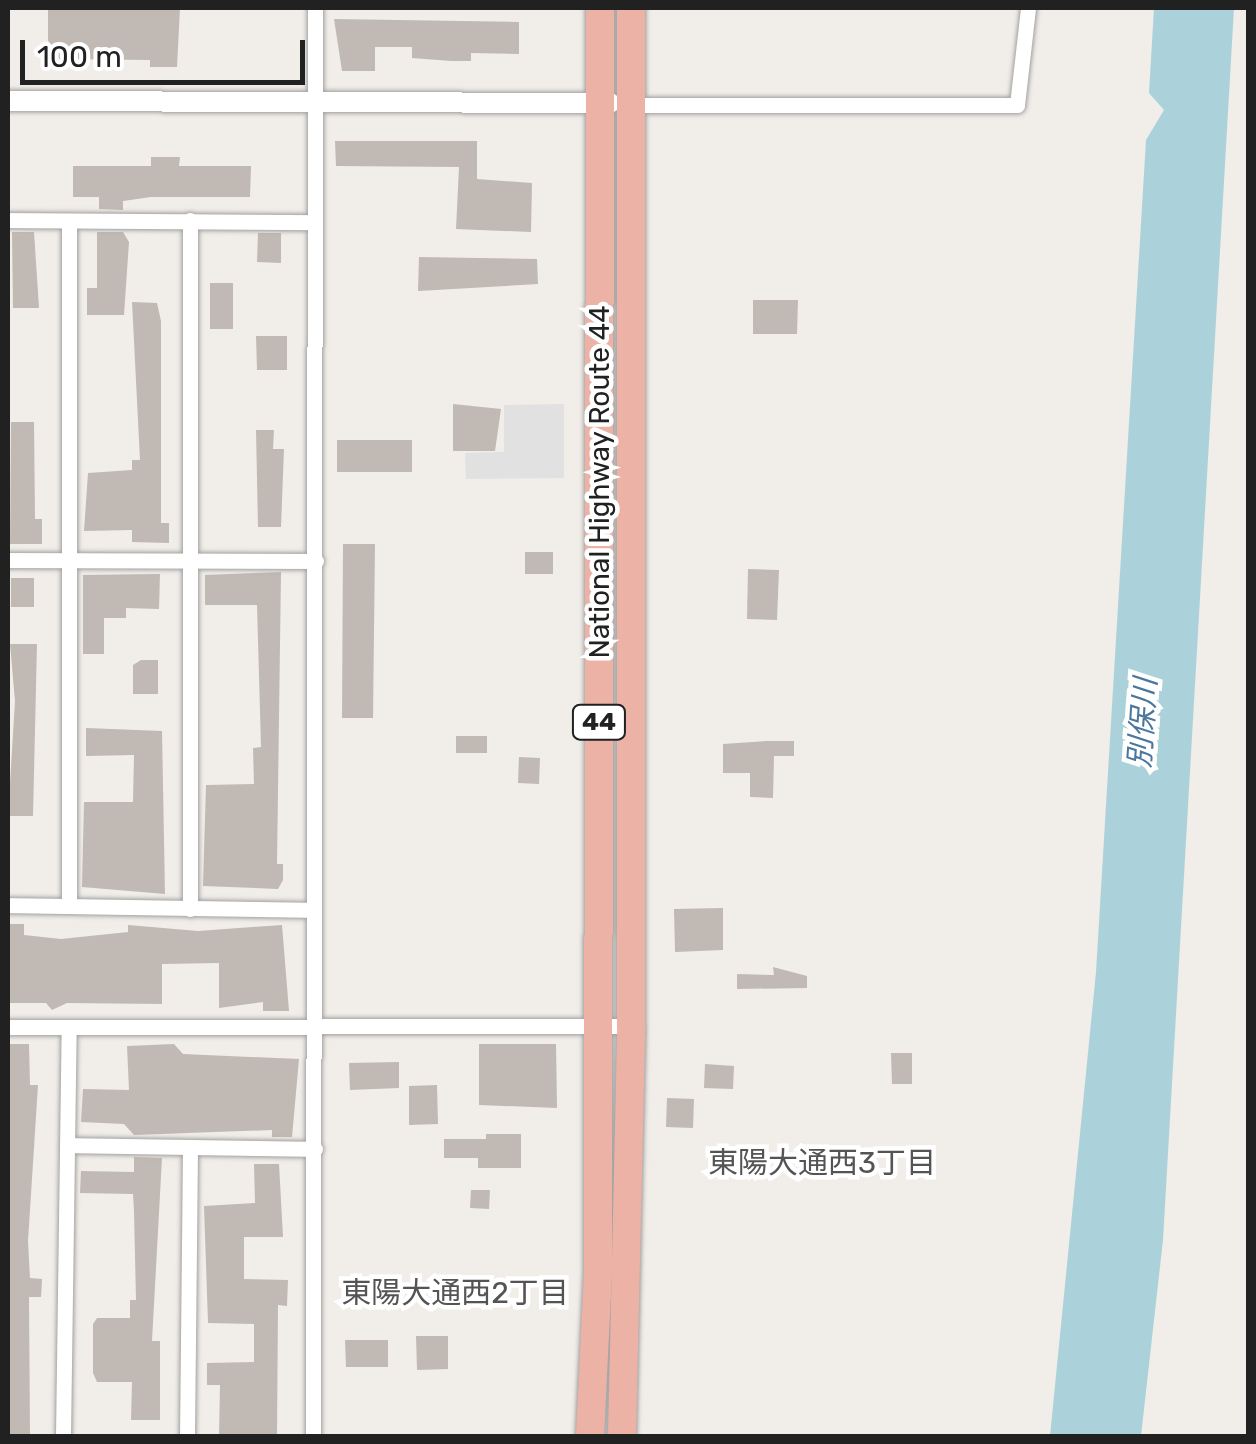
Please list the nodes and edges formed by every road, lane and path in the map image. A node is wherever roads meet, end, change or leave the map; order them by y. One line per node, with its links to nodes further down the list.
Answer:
1 (315, 8): 6 (street)
2 (600, 8): 7 (highway, National Highway Route 44 / 44)
3 (631, 8): 8 (highway, National Highway Route 44 / 44)
4 (1028, 8): 8 (street)
5 (8, 101): 6 (street)
6 (314, 101): 7 (street); 12 (street)
7 (600, 103): 8 (street); 25 (highway, National Highway Route 44 / 44)
8 (631, 105): 21 (highway, National Highway Route 44 / 44)
9 (8, 220): 10 (street)
10 (69, 220): 11 (street); 16 (street)
11 (190, 220): 12 (street); 14 (street)
12 (315, 222): 15 (street)
13 (8, 560): 16 (street)
14 (188, 560): 15 (street); 16 (street); 19 (street)
15 (316, 560): 20 (street)
16 (68, 561): 18 (street)
17 (8, 905): 18 (street)
18 (69, 905): 19 (street)
19 (190, 908): 20 (street)
20 (314, 910): 24 (street)
21 (631, 1026): 25 (street); 33 (highway, National Highway Route 44 / 44)
22 (8, 1027): 23 (street)
23 (69, 1028): 24 (street); 26 (street)
24 (314, 1028): 25 (street); 28 (street)
25 (596, 1028): 32 (highway, National Highway Route 44 / 44)
26 (66, 1145): 27 (street); 29 (street)
27 (190, 1148): 28 (street); 30 (street)
28 (315, 1149): 31 (street)
29 (63, 1436)
30 (187, 1436)
31 (314, 1436)
32 (590, 1436)
33 (622, 1436)

